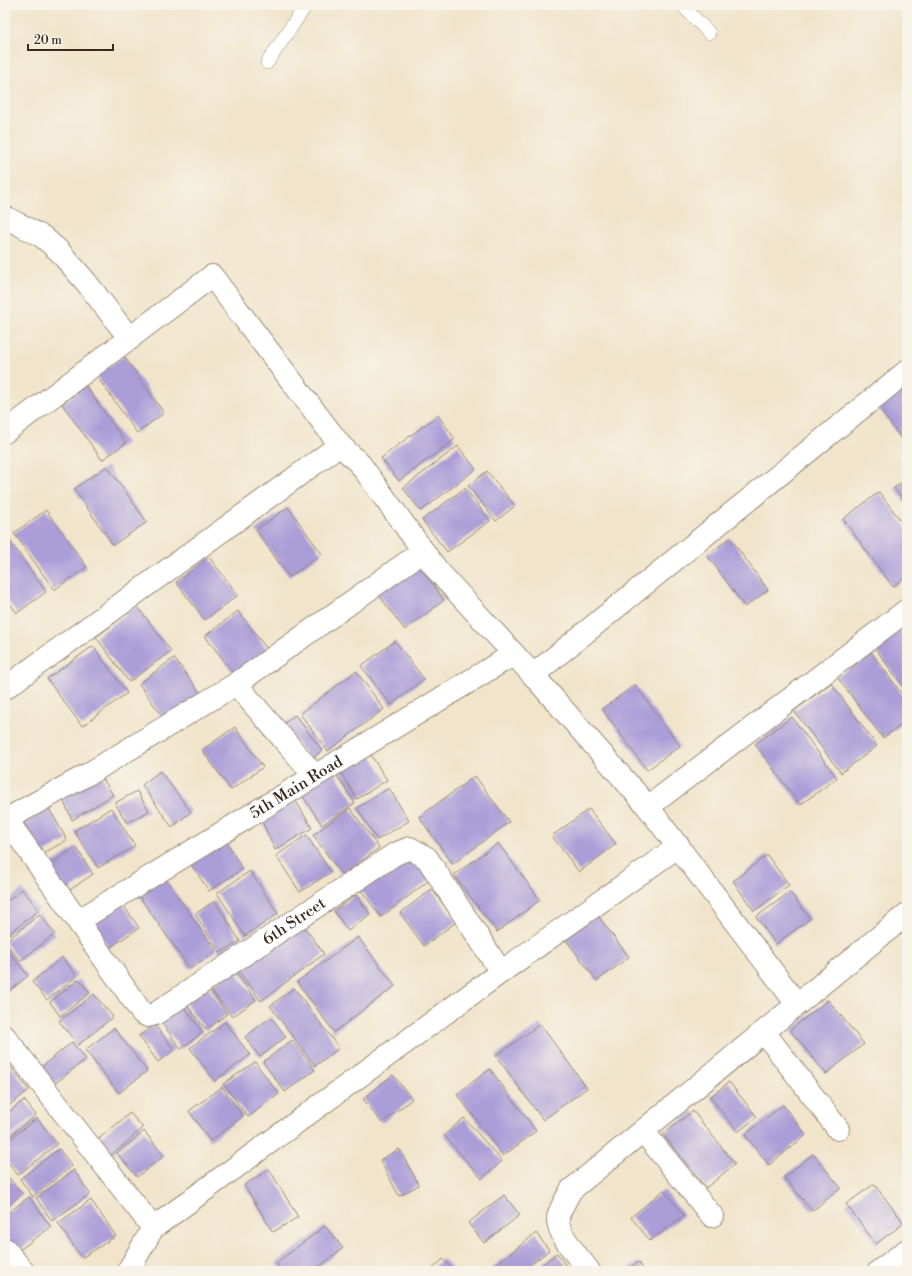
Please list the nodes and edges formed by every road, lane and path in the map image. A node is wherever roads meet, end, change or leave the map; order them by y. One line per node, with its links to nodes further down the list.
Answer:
1 (306, 5): 4 (lane)
2 (682, 5): 3 (lane)
3 (709, 33)
4 (267, 62)
5 (5, 217): 6 (street)
6 (130, 339): 8 (street); 9 (street)
7 (907, 371): 13 (street)
8 (5, 432)
9 (340, 445): 10 (street); 15 (street)
10 (423, 551): 12 (street); 14 (street)
11 (907, 610): 17 (street)
12 (514, 654): 13 (street); 16 (street, 5th Main Road)
13 (533, 675): 17 (street)
14 (236, 684): 16 (street); 20 (street)
15 (5, 688)
16 (315, 776): 20 (street, 5th Main Road)
17 (648, 807): 18 (street)
18 (679, 846): 21 (street); 22 (street)
19 (905, 918): 22 (street)
20 (78, 921): 21 (street, 6th Street)
21 (501, 972): 28 (street)
22 (797, 1004): 23 (street)
23 (764, 1032): 25 (street); 26 (street)
24 (5, 1037): 28 (street)
25 (838, 1129)
26 (643, 1131): 27 (street); 33 (street)
27 (712, 1216)
28 (153, 1228): 32 (street)
29 (5, 1249): 31 (street)
30 (907, 1250): 34 (street)
31 (23, 1271)
32 (128, 1271)
33 (589, 1271)
34 (879, 1271)

